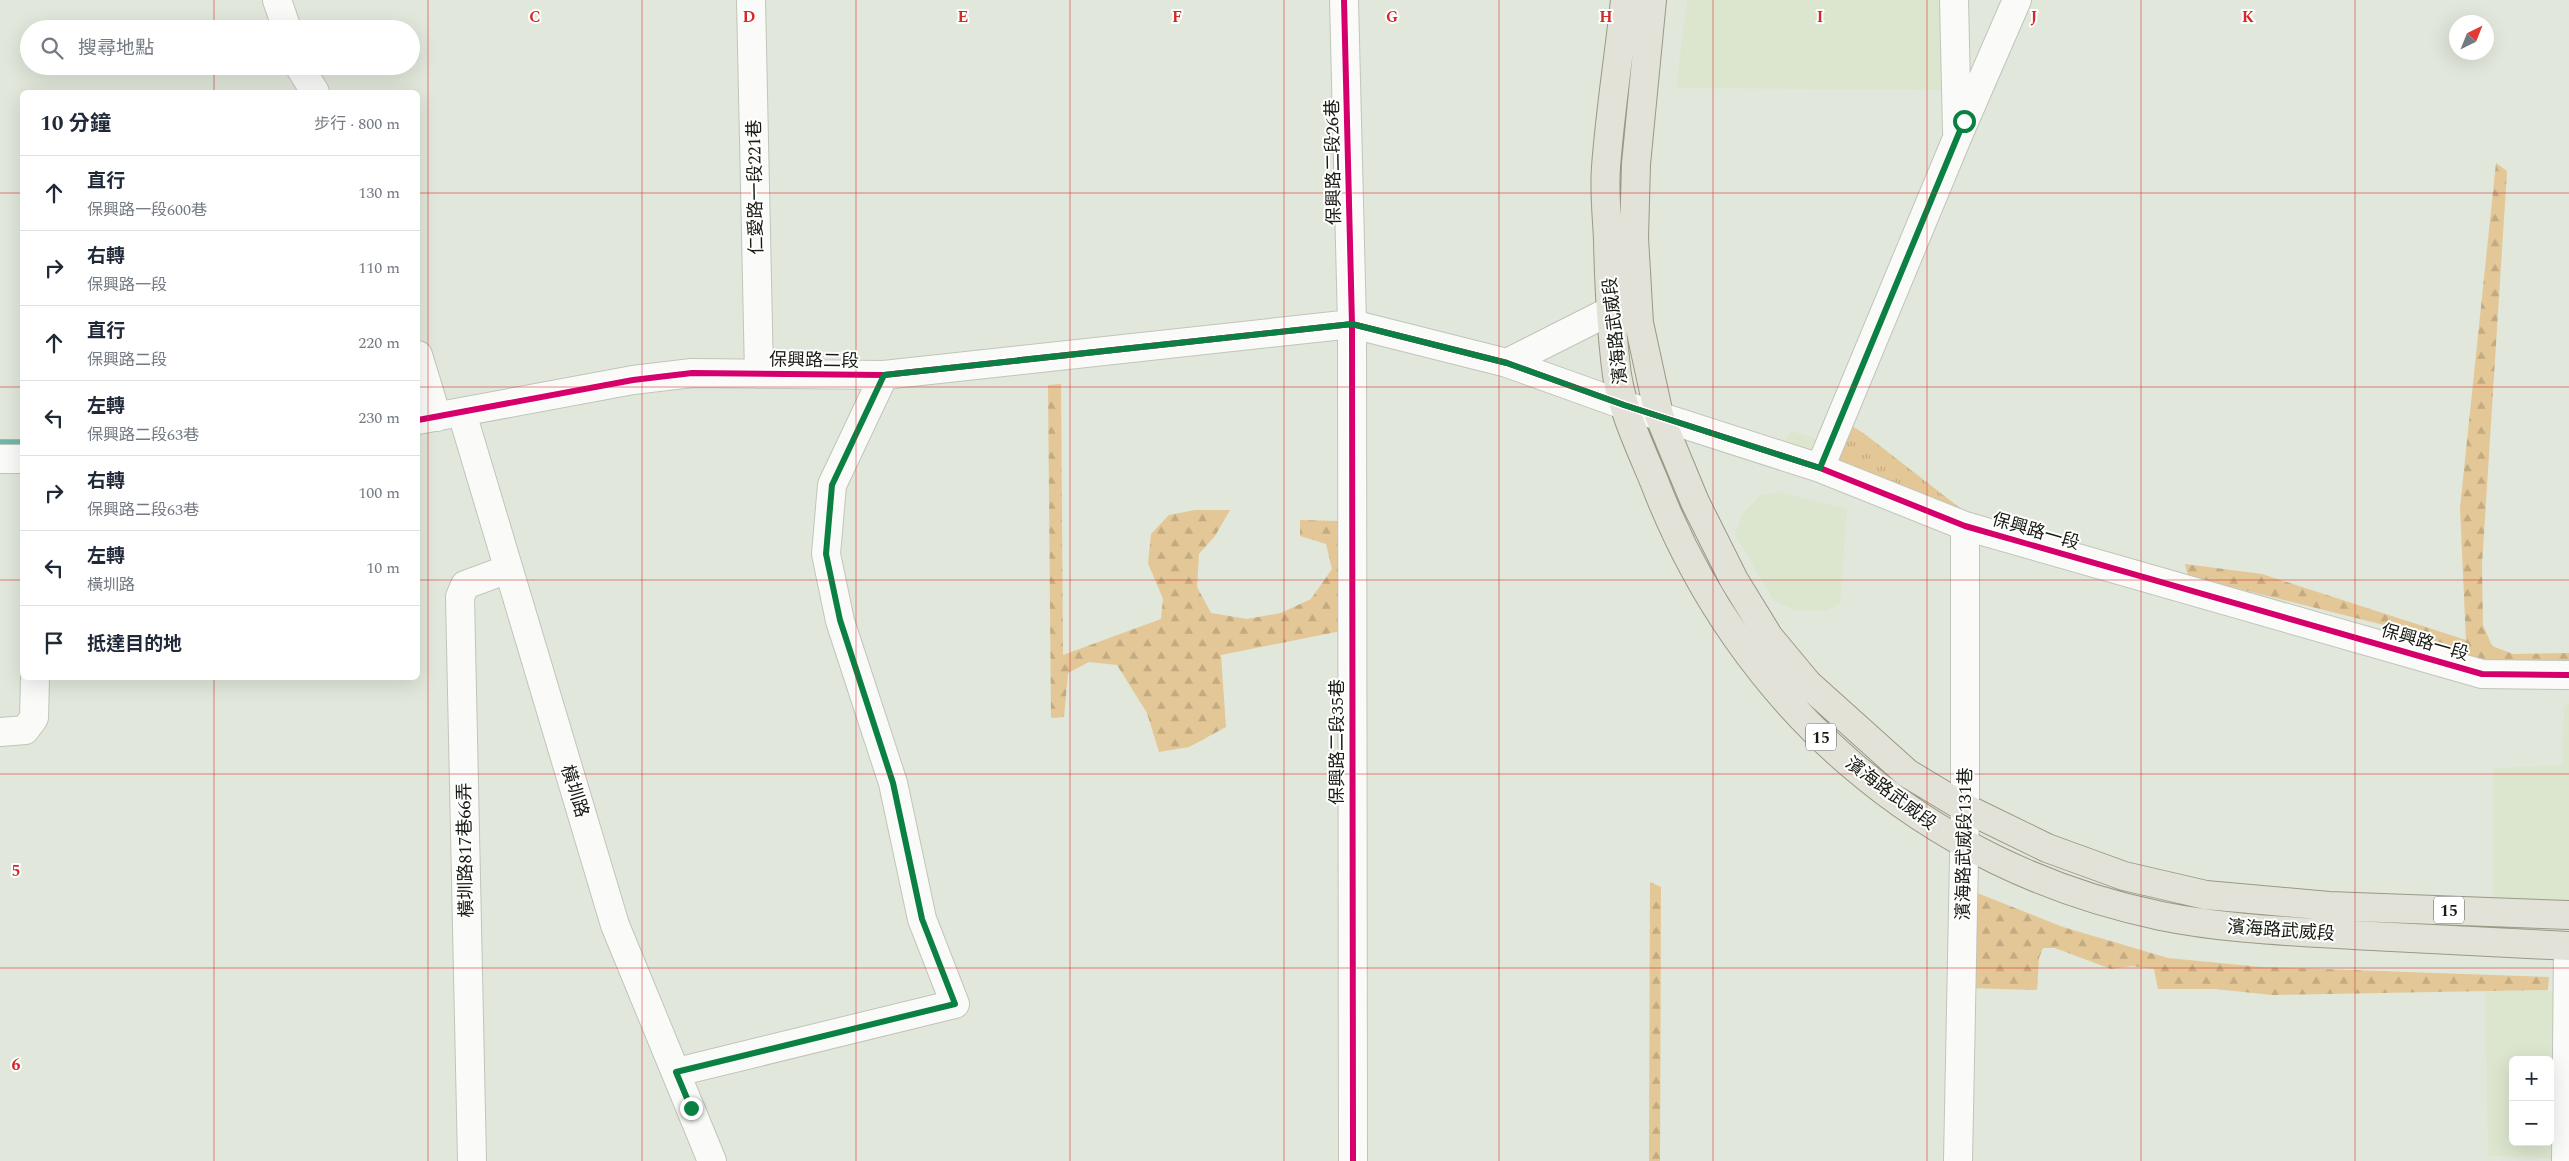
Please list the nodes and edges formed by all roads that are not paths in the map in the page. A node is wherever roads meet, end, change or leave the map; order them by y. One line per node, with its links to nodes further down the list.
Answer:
1 (277, 0): 8 (street)
2 (751, 0): 16 (street, 仁愛路一段221巷)
3 (1344, 0): 13 (street, 保興路二段26巷)
4 (1624, 0): 12 (main road, 濱海路武威段 / 15)
5 (1652, 0): 19 (main road, 濱海路武威段 / 15)
6 (1954, 0): 11 (street)
7 (2017, 0): 11 (street)
8 (284, 20)
9 (305, 75): 10 (street)
10 (314, 90)
11 (1957, 138): 23 (street)
12 (1610, 311): 15 (street); 18 (main road, 濱海路武威段 / 15)
13 (1352, 324): 15 (street, 保興路二段); 17 (street, 保興路二段); 36 (street, 保興路二段35巷)
14 (420, 361): 20 (street, 橫圳路)
15 (1507, 363): 18 (street, 保興路一段)
16 (759, 374): 17 (street, 保興路二段); 20 (street, 保興路二段)
17 (884, 375): 33 (street)
18 (1624, 405): 19 (street, 保興路一段); 30 (main road, 濱海路武威段 / 15)
19 (1659, 415): 23 (street, 保興路一段); 29 (main road, 濱海路武威段 / 15)
20 (439, 417): 25 (street, 橫圳路)
21 (0, 459): 22 (street)
22 (20, 460)
23 (1820, 468): 24 (street, 保興路一段)
24 (1965, 526): 26 (street, 保興路一段); 29 (street, 濱海路武威段131巷)
25 (508, 569): 33 (street, 橫圳路); 34 (street, 橫圳路817巷66弄)
26 (2569, 675)
27 (35, 680): 28 (street)
28 (0, 732)
29 (1965, 808): 30 (street, 濱海路武威段131巷); 31 (main road, 濱海路武威段 / 15)
30 (1965, 844): 32 (main road, 濱海路武威段 / 15); 37 (street, 濱海路武威段131巷)
31 (2569, 915)
32 (2568, 946): 38 (street)
33 (676, 1072): 35 (street, 橫圳路)
34 (472, 1161)
35 (712, 1161)
36 (1353, 1161)
37 (1958, 1161)
38 (2566, 1161)

